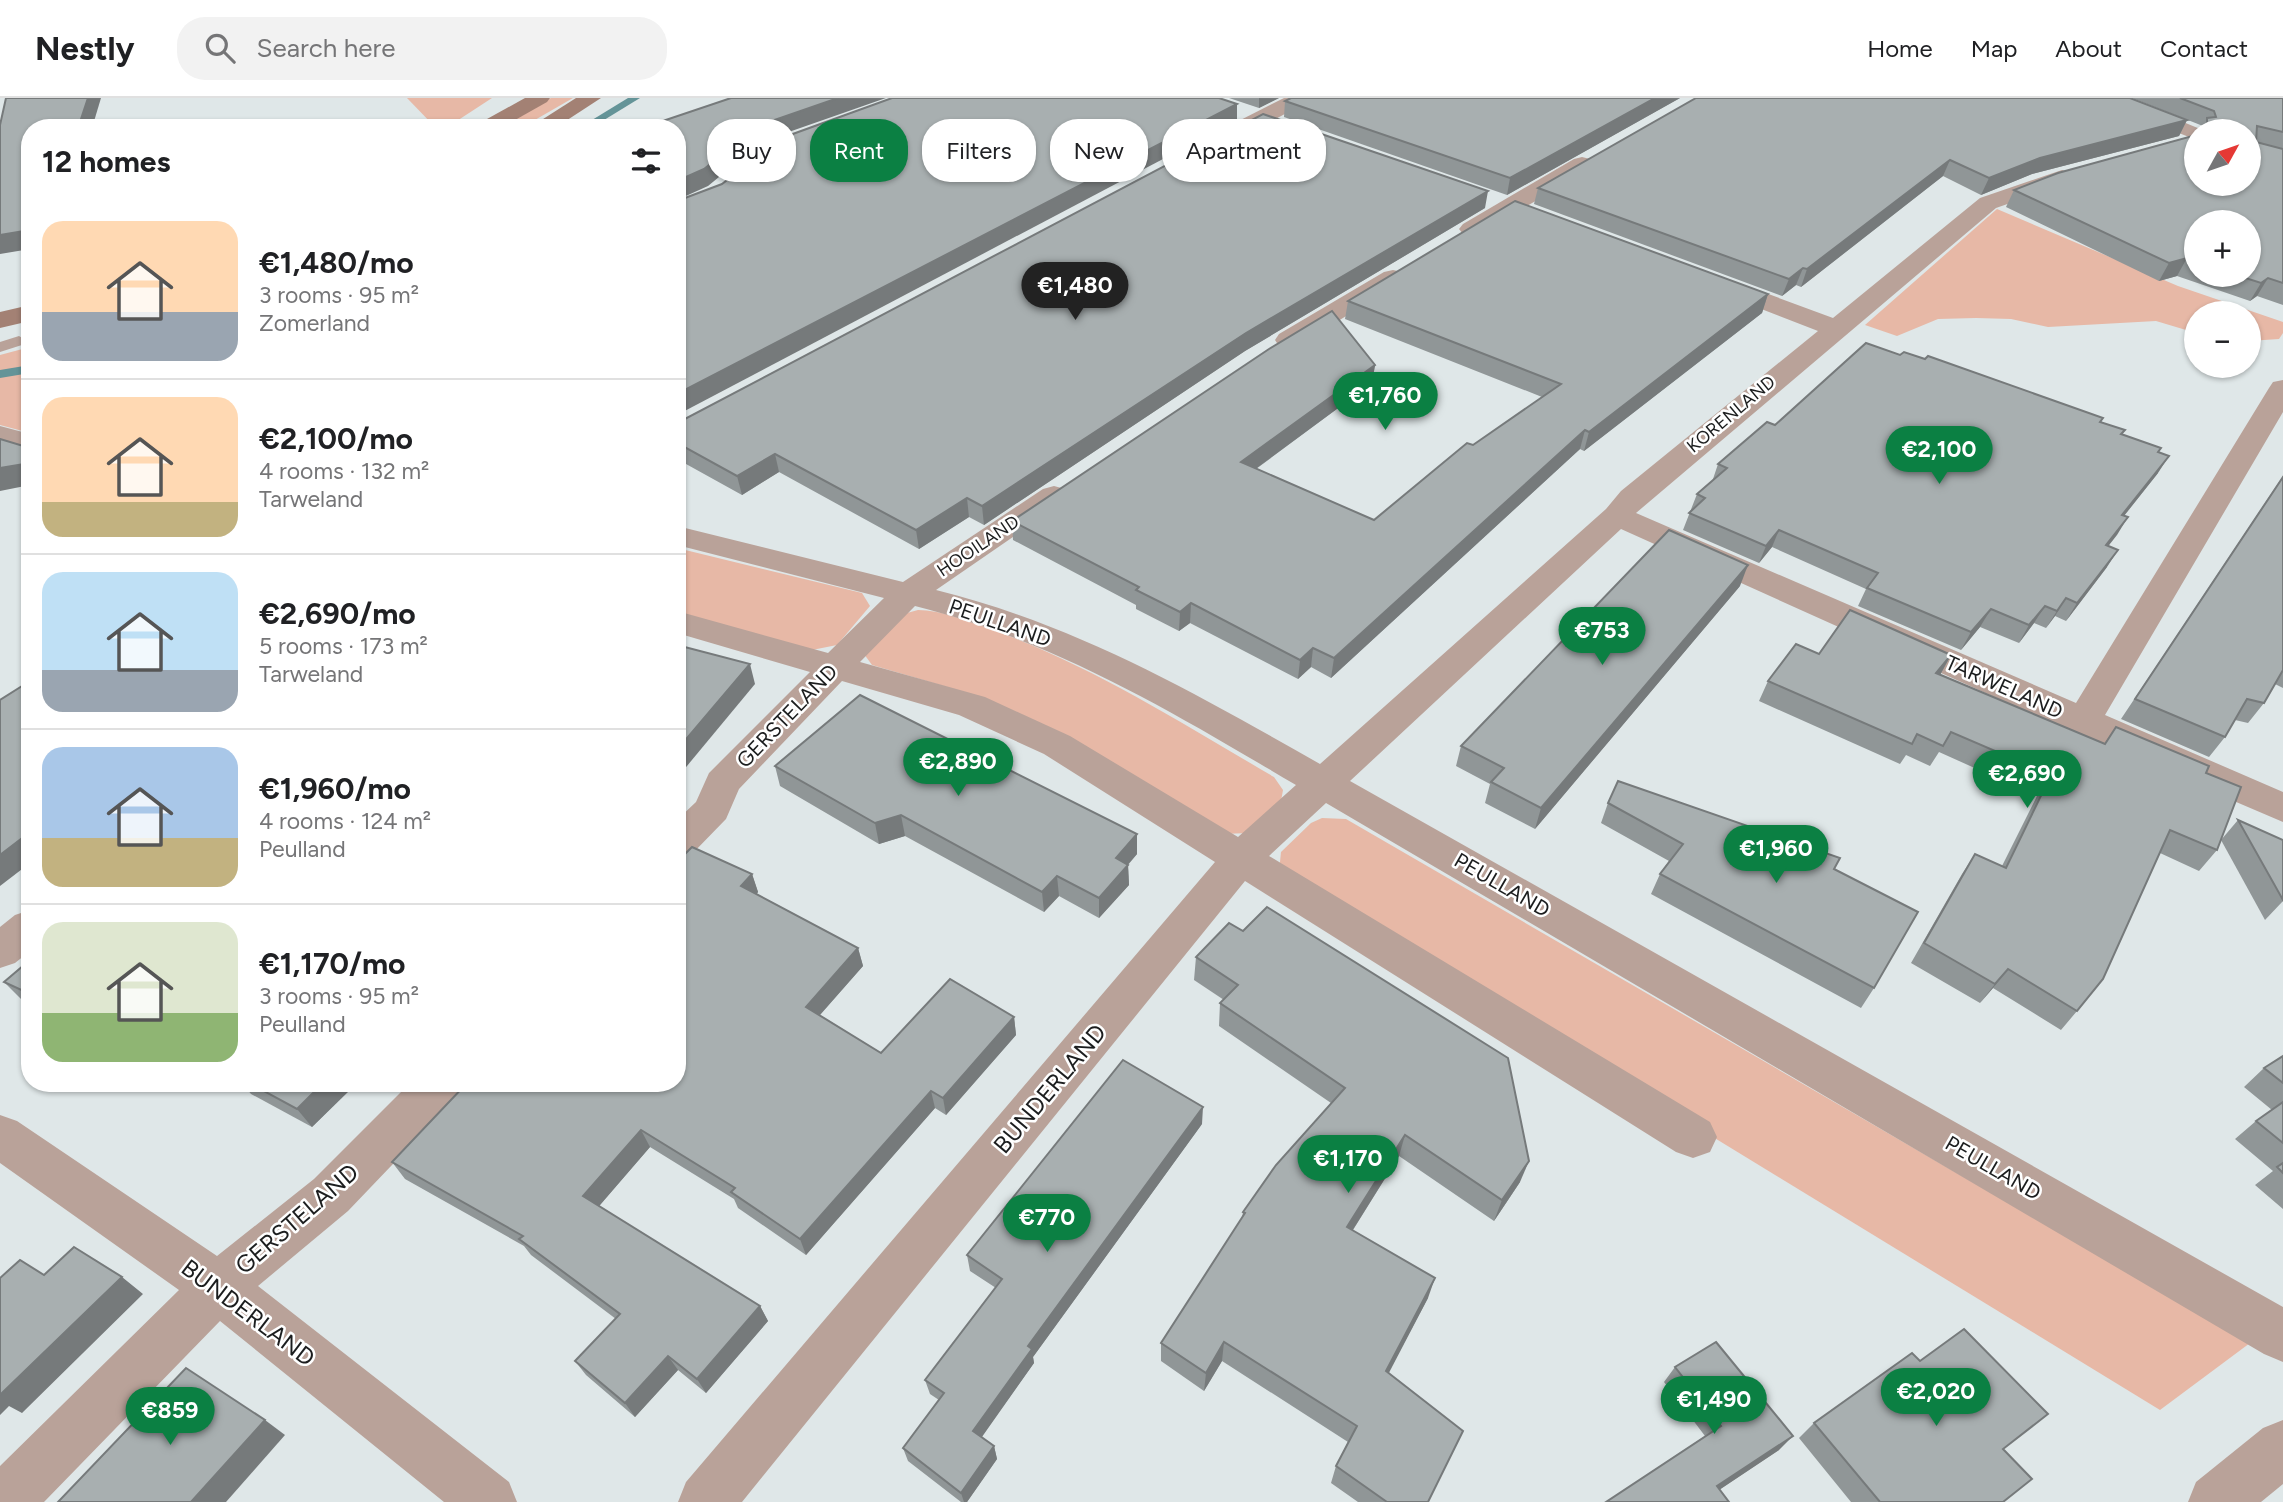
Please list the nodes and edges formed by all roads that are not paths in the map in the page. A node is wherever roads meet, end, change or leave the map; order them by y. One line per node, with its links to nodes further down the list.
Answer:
1 (540, 98): 6 (main road)
2 (591, 98): 7 (main road)
3 (1300, 98): 5 (street)
4 (2107, 98): 10 (street)
5 (1247, 114): 8 (street); 9 (street)
6 (502, 119)
7 (555, 119)
8 (1240, 119)
9 (1261, 119)
10 (2184, 128)
11 (2184, 144): 12 (street)
12 (2170, 148)
13 (1600, 154): 15 (street)
14 (2080, 172): 22 (street, KORENLAND)
15 (1496, 202): 16 (street); 17 (street)
16 (1535, 216)
17 (1452, 241)
18 (1417, 262): 23 (street)
19 (1692, 274): 22 (street)
20 (21, 315): 21 (main road)
21 (0, 320)
22 (1835, 328): 28 (street, KORENLAND)
23 (1268, 352)
24 (2283, 388): 33 (street, TARWELAND)
25 (0, 435): 26 (street)
26 (21, 441)
27 (1076, 480): 30 (street, HOOILAND)
28 (1617, 516): 33 (street, TARWELAND); 34 (street, KORENLAND)
29 (686, 537): 30 (street, PEULLAND)
30 (907, 594): 32 (street, GERSTELAND); 34 (street, PEULLAND)
31 (686, 624): 32 (street)
32 (836, 666): 36 (street, GERSTELAND); 37 (street)
33 (2083, 723): 35 (street, TARWELAND)
34 (1324, 782): 37 (street, BUNDERLAND); 44 (street, PEULLAND)
35 (2283, 808)
36 (686, 835)
37 (1241, 859): 42 (street); 48 (street, BUNDERLAND)
38 (21, 934): 39 (street)
39 (0, 951)
40 (432, 1092): 43 (street, GERSTELAND)
41 (0, 1136): 43 (street, BUNDERLAND)
42 (1693, 1137)
43 (218, 1287): 46 (street, GERSTELAND); 47 (street, BUNDERLAND)
44 (2283, 1336)
45 (2283, 1448): 49 (street)
46 (4, 1502)
47 (489, 1502)
48 (706, 1502)
49 (2216, 1502)

